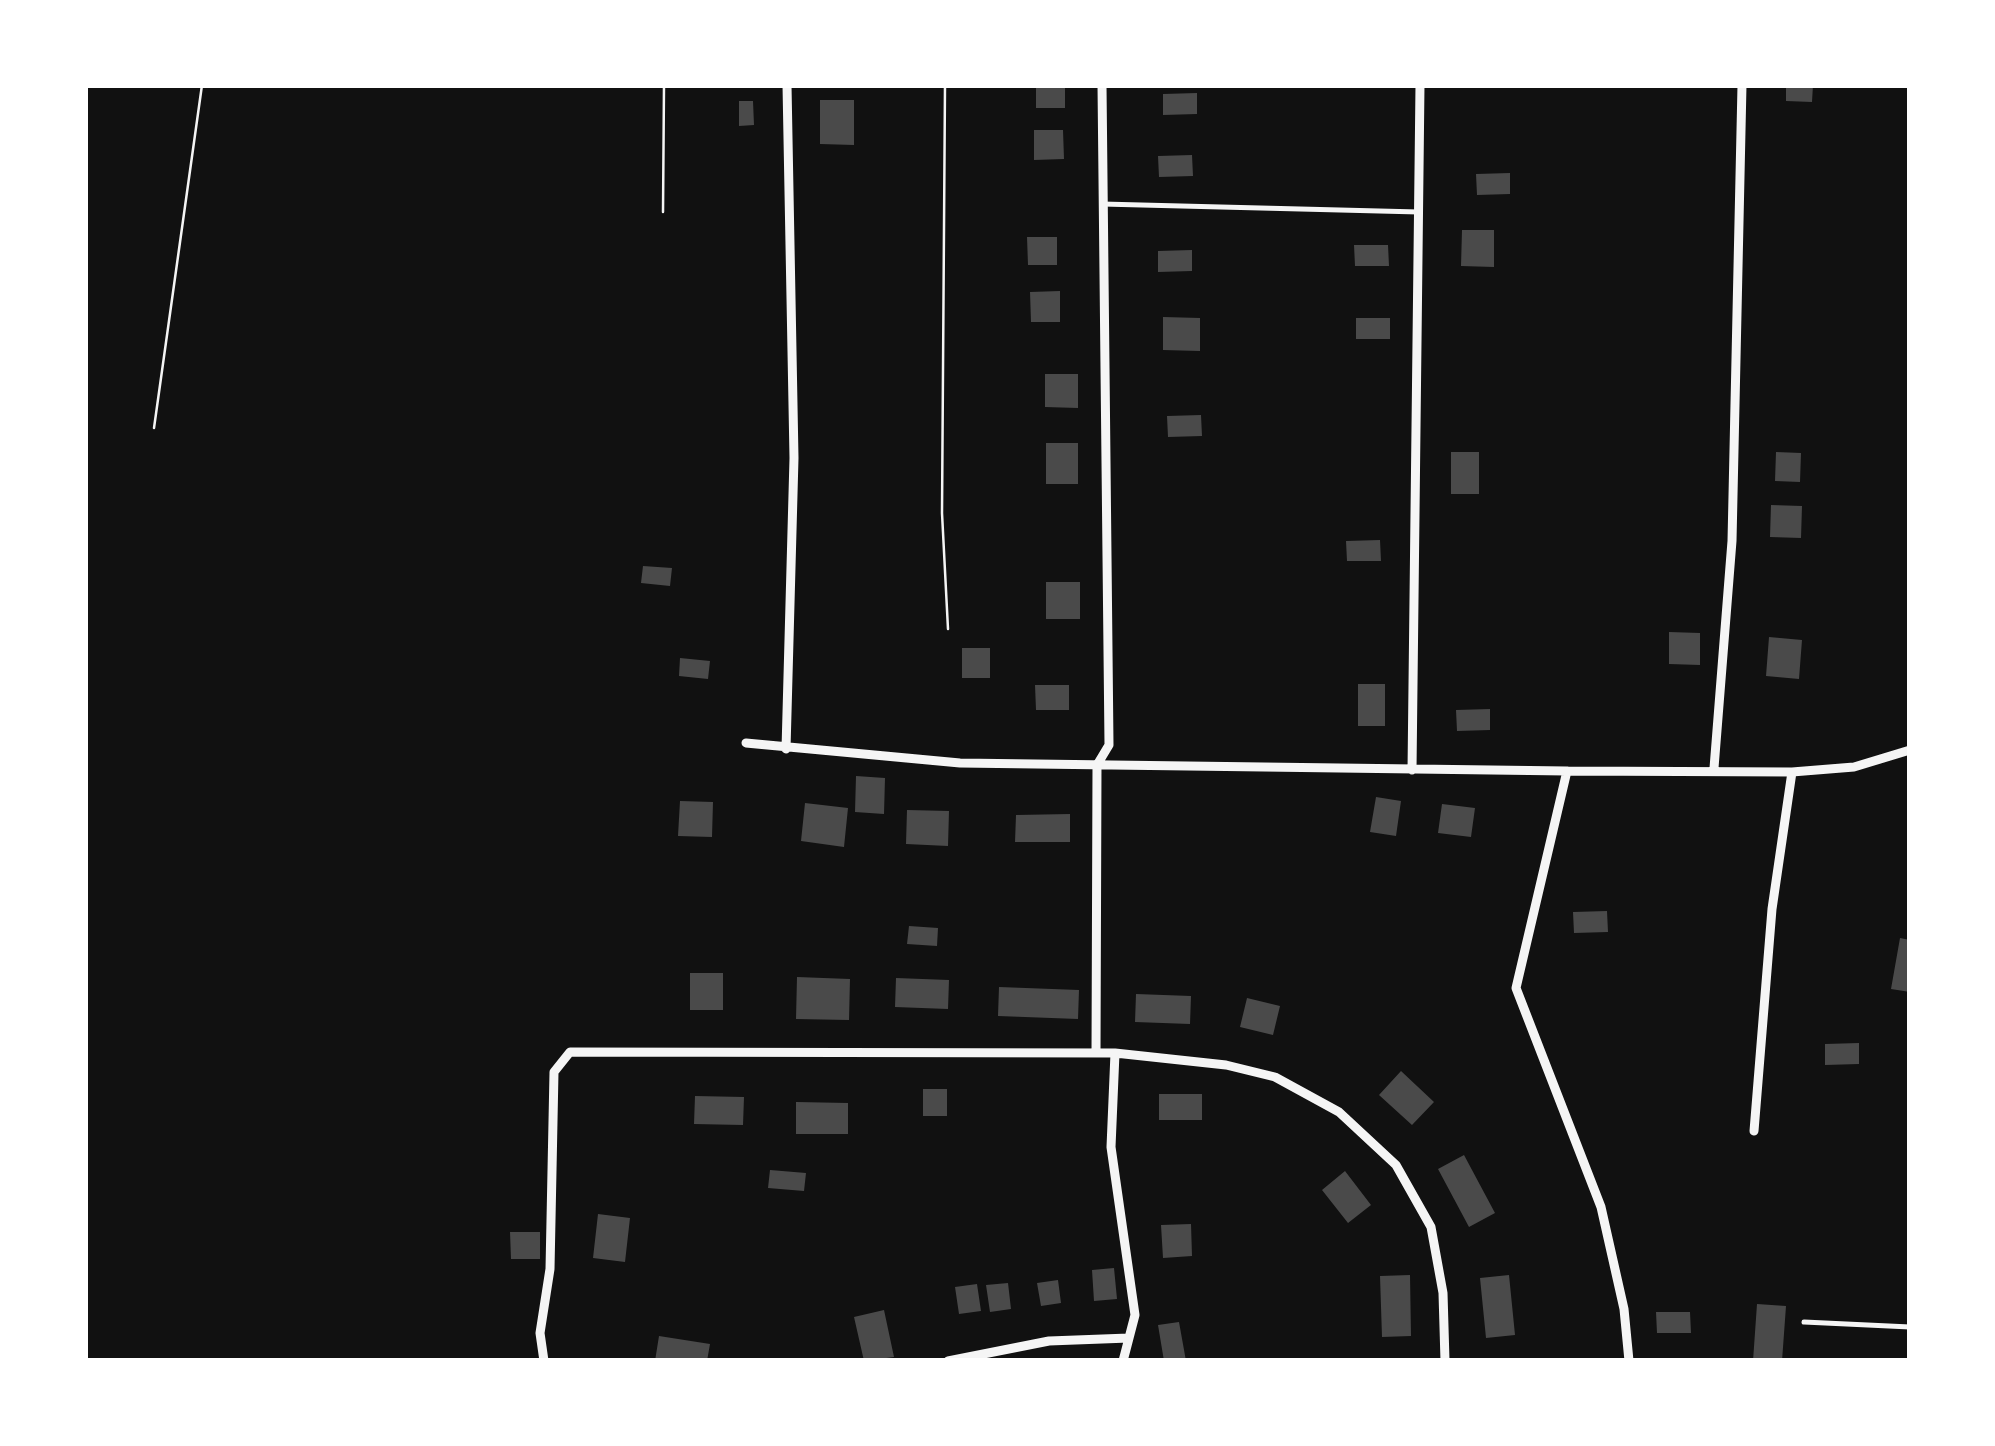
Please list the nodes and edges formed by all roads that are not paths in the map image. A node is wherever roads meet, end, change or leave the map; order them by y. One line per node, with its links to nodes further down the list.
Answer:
1 (788, 85): 8 (street)
2 (1102, 85): 5 (street)
3 (1420, 85): 6 (street)
4 (1742, 85): 11 (street)
5 (1102, 204): 6 (lane); 10 (street)
6 (1419, 212): 12 (street)
7 (746, 743): 8 (street)
8 (786, 749): 10 (street)
9 (1910, 750): 14 (street)
10 (1097, 765): 12 (street); 15 (street)
11 (1714, 768): 13 (street); 14 (street)
12 (1412, 770): 13 (street)
13 (1567, 771): 25 (street)
14 (1792, 772): 17 (street)
15 (1096, 1053): 16 (street); 21 (street)
16 (1115, 1053): 20 (street); 24 (street)
17 (1754, 1131)
18 (1804, 1322): 19 (lane)
19 (1910, 1328)
20 (1129, 1338): 22 (street); 23 (street)
21 (544, 1361)
22 (948, 1361)
23 (1123, 1361)
24 (1445, 1361)
25 (1628, 1361)

